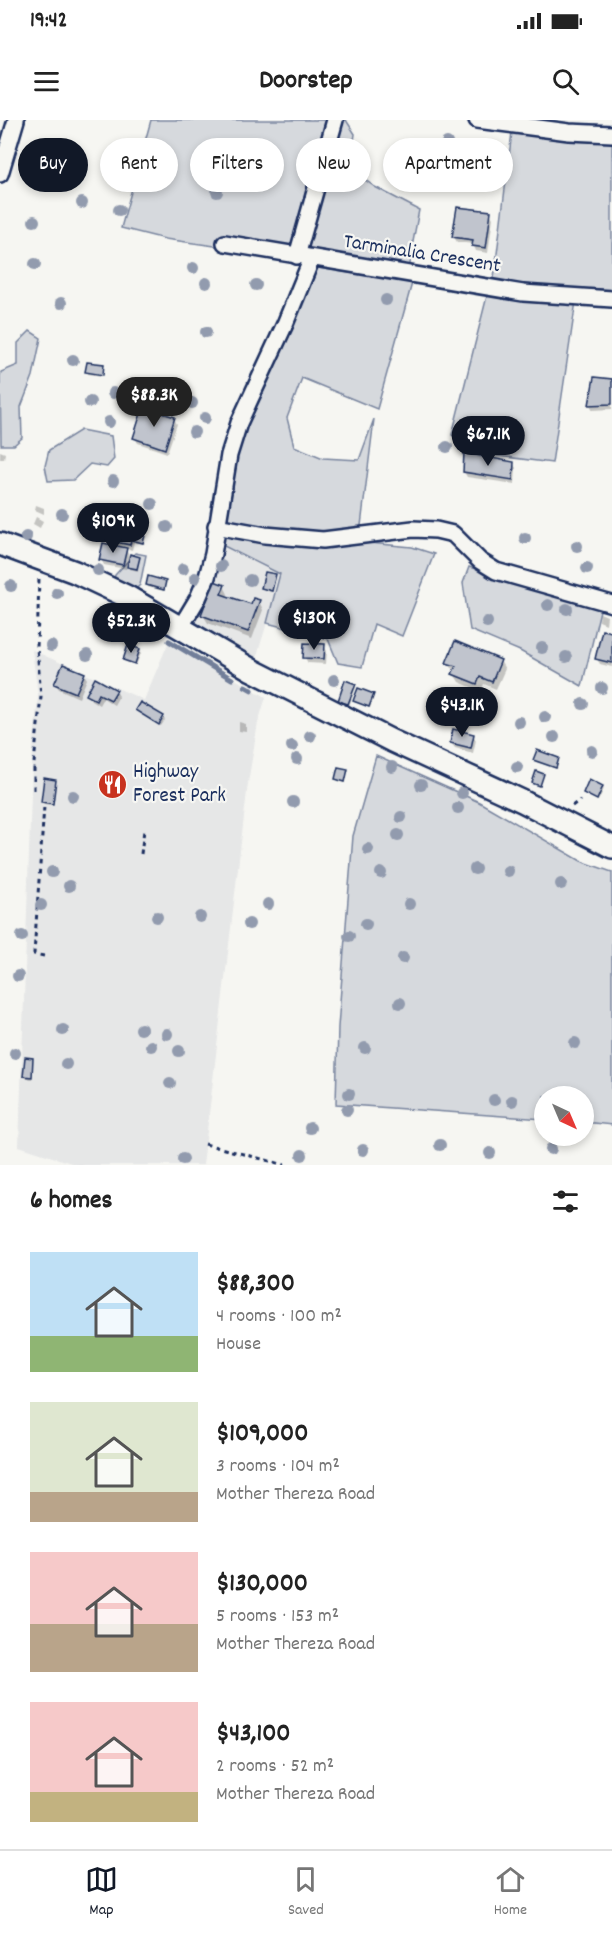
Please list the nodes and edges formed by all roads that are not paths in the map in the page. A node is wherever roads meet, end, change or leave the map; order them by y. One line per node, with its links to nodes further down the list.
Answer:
1 (16, 120): 5 (street)
2 (335, 120): 7 (street)
3 (477, 120): 4 (street)
4 (612, 135)
5 (0, 174)
6 (225, 243): 7 (street, Tarminalia Crescent)
7 (304, 257): 8 (street, Tarminalia Crescent); 9 (street)
8 (612, 299)
9 (216, 526): 11 (street); 12 (street)
10 (0, 544): 12 (street)
11 (612, 604)
12 (180, 628): 13 (street)
13 (612, 847)

